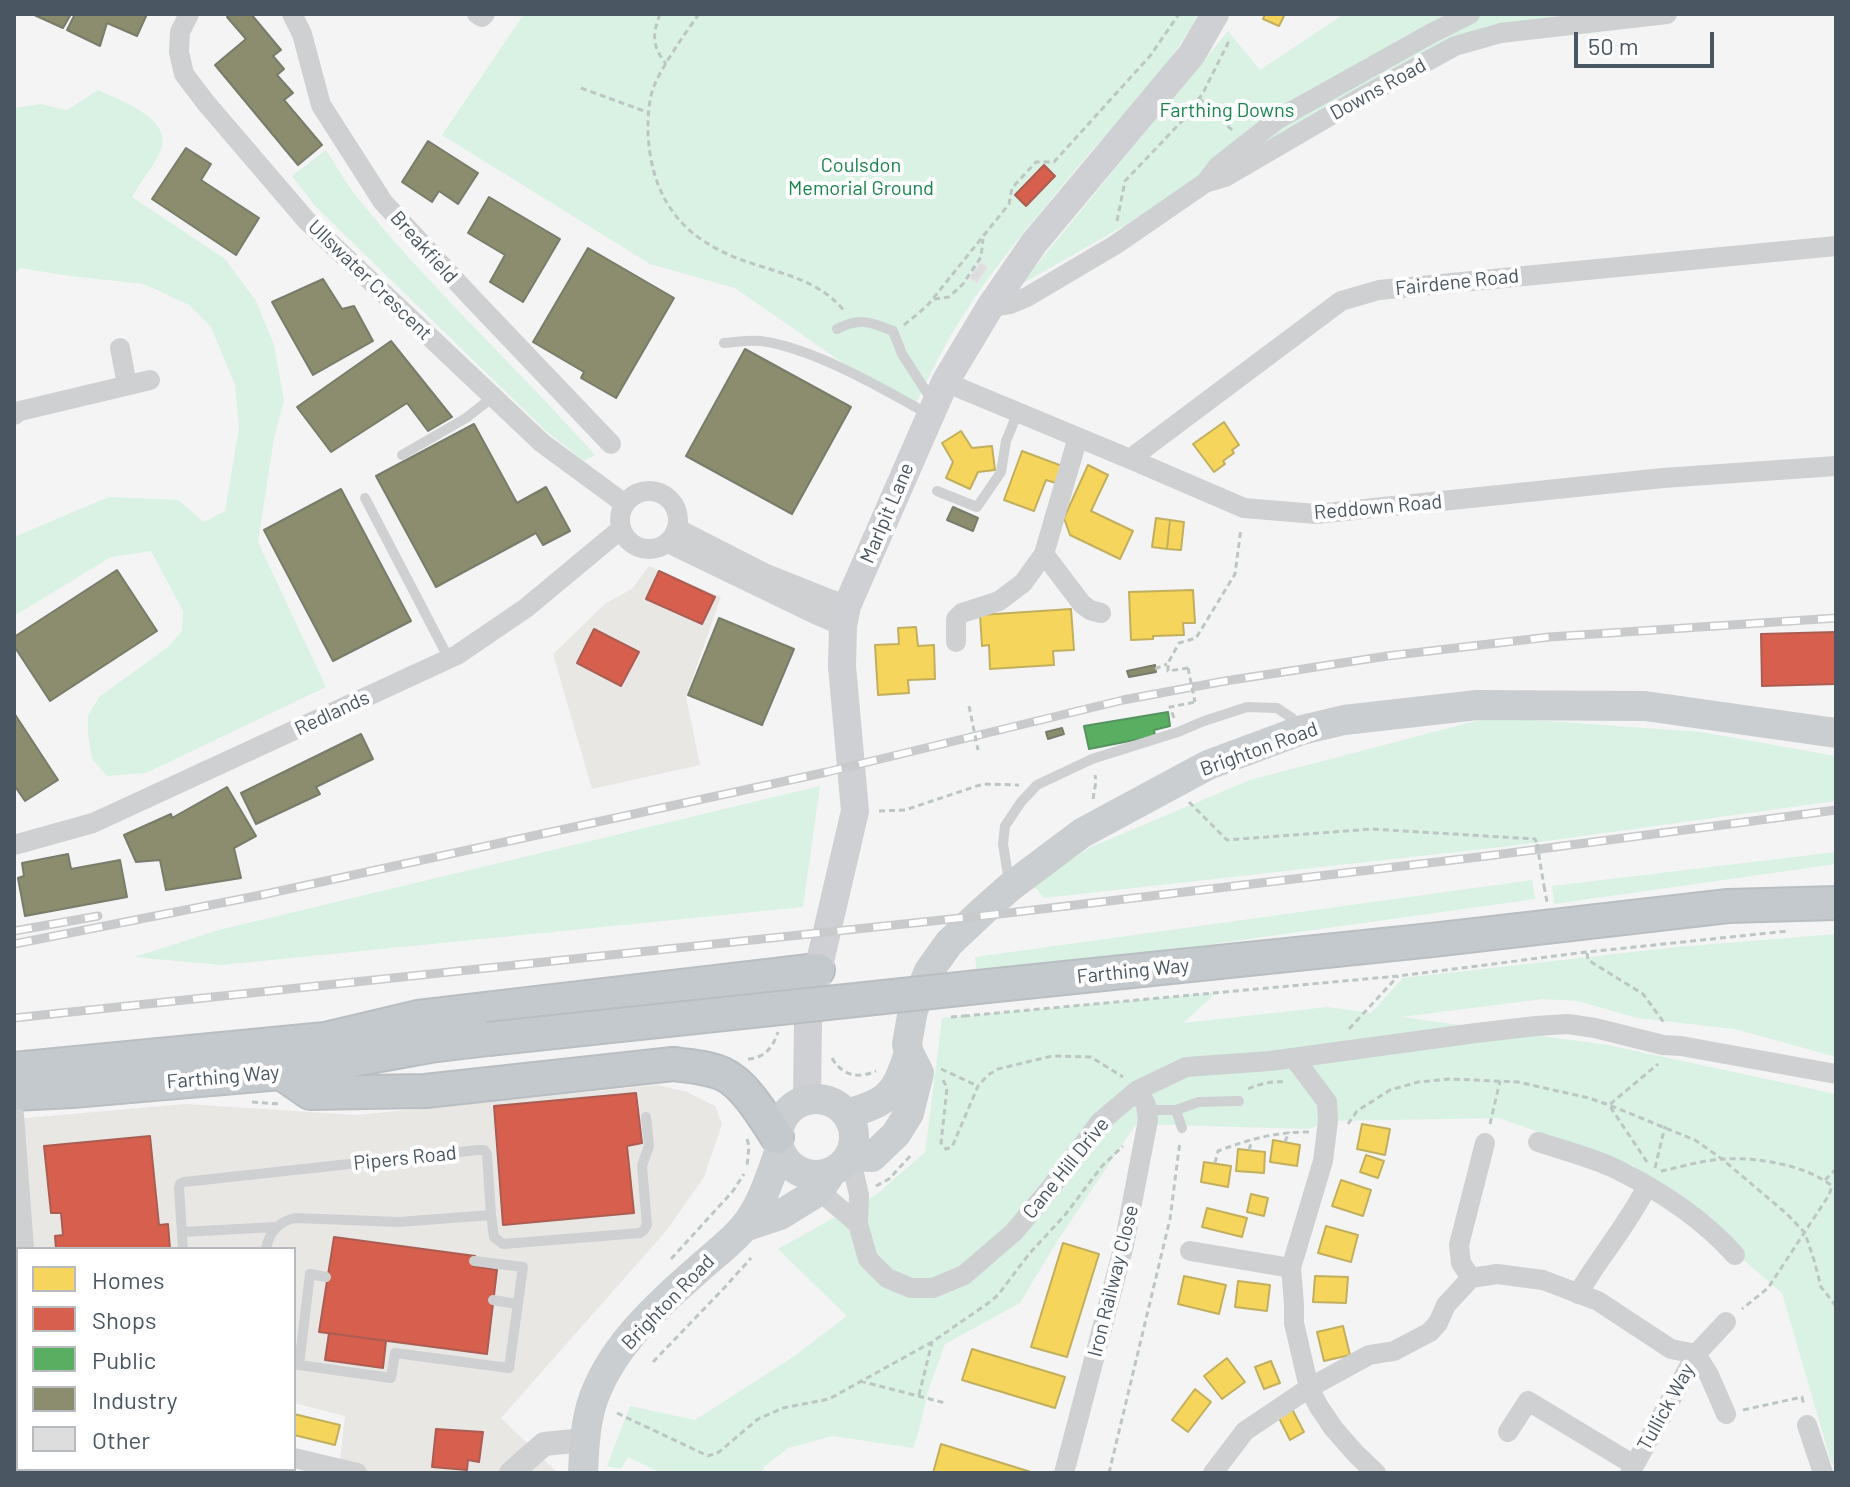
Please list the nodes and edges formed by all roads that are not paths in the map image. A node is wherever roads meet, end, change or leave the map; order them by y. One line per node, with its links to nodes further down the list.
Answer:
1 (189, 14): 18 (street, Ullswater Crescent)
2 (292, 14): 23 (street, Breakfield)
3 (477, 14): 4 (street)
4 (485, 14)
5 (1470, 14): 8 (street)
6 (1667, 14): 9 (street, Downs Road)
7 (1212, 21): 12 (main road, Marlpit Lane)
8 (1432, 33): 9 (street); 10 (street)
9 (1446, 51): 10 (street, Downs Road)
10 (1205, 183): 12 (street, Downs Road)
11 (1836, 246): 25 (street, Fairdene Road)
12 (990, 307): 19 (main road, Marlpit Lane)
13 (837, 329): 19 (lane)
14 (724, 343): 19 (lane)
15 (120, 348): 17 (street)
16 (150, 380): 17 (street)
17 (127, 385): 21 (street)
18 (493, 397): 24 (lane); 29 (street, Ullswater Crescent)
19 (936, 400): 20 (street, Reddown Road); 34 (main road, Marlpit Lane)
20 (1018, 412): 22 (street, Reddown Road); 27 (lane)
21 (14, 415)
22 (1078, 437): 25 (street, Reddown Road); 32 (street)
23 (611, 444)
24 (402, 455)
25 (1130, 459): 26 (street, Reddown Road)
26 (1836, 466)
27 (937, 491)
28 (365, 498): 36 (lane)
29 (625, 504): 30 (street); 31 (street)
30 (621, 529): 31 (street); 36 (street, Redlands)
31 (673, 536): 34 (street)
32 (1044, 554): 33 (street); 35 (street)
33 (1101, 613)
34 (845, 616): 42 (main road, Marlpit Lane)
35 (956, 642)
36 (449, 659): 39 (street, Redlands)
37 (1297, 724): 38 (main road, Brighton Road); 40 (main road, Brighton Road); 40 (lane)
38 (1836, 733)
39 (14, 845)
40 (1008, 879): 45 (main road, Brighton Road)
41 (1836, 903): 44 (highway, Farthing Way, bridge)
42 (818, 970): 43 (highway); 52 (main road, Marlpit Lane)
43 (325, 1039): 44 (highway, Farthing Way); 47 (highway, Farthing Way)
44 (430, 1046): 48 (highway, Farthing Way)
45 (920, 1058): 55 (main road, Brighton Road); 62 (main road, Brighton Road)
46 (1294, 1058): 49 (street, Cane Hill Drive); 50 (street, Cane Hill Drive); 75 (street)
47 (14, 1069)
48 (281, 1073): 51 (highway, Farthing Way); 61 (highway)
49 (1836, 1074)
50 (1137, 1092): 54 (lane); 65 (street, Cane Hill Drive); 94 (street, Iron Railway Close)
51 (14, 1094)
52 (807, 1099): 55 (main road); 61 (main road)
53 (1239, 1101): 54 (lane)
54 (1176, 1110): 58 (lane)
55 (847, 1114): 62 (main road)
56 (14, 1115): 69 (street)
57 (646, 1117): 64 (lane)
58 (1182, 1128)
59 (1538, 1142): 63 (street)
60 (1485, 1143): 77 (street)
61 (784, 1152): 62 (main road); 67 (main road, Brighton Road)
62 (833, 1173): 65 (street, Cane Hill Drive); 65 (street); 67 (main road, Brighton Road)
63 (1650, 1179): 73 (street); 78 (street)
64 (491, 1215): 66 (lane); 68 (lane, Pipers Road)
65 (858, 1224)
66 (276, 1227): 68 (lane); 71 (lane)
67 (744, 1227): 88 (main road, Brighton Road)
68 (182, 1232): 70 (lane, Pipers Road)
69 (24, 1247)
70 (183, 1247)
71 (266, 1247)
72 (1190, 1251): 75 (street)
73 (1735, 1255)
74 (474, 1261): 80 (lane)
75 (1291, 1268): 84 (street)
76 (326, 1277): 83 (lane)
77 (1471, 1278): 78 (street, Tullick Way); 84 (street)
78 (1578, 1294): 82 (street, Tullick Way)
79 (493, 1300): 80 (lane)
80 (517, 1304): 83 (lane)
81 (1726, 1322): 82 (street)
82 (1696, 1354): 85 (street); 90 (street, Tullick Way)
83 (296, 1364)
84 (1309, 1388): 95 (street); 96 (street)
85 (1726, 1414)
86 (1807, 1425): 97 (street)
87 (1508, 1432): 90 (street)
88 (584, 1440): 92 (street); 93 (main road, Brighton Road)
89 (296, 1458): 91 (street)
90 (1632, 1469)
91 (357, 1473)
92 (511, 1473)
93 (583, 1473)
94 (1064, 1473)
95 (1213, 1473)
96 (1376, 1473)
97 (1823, 1473)

